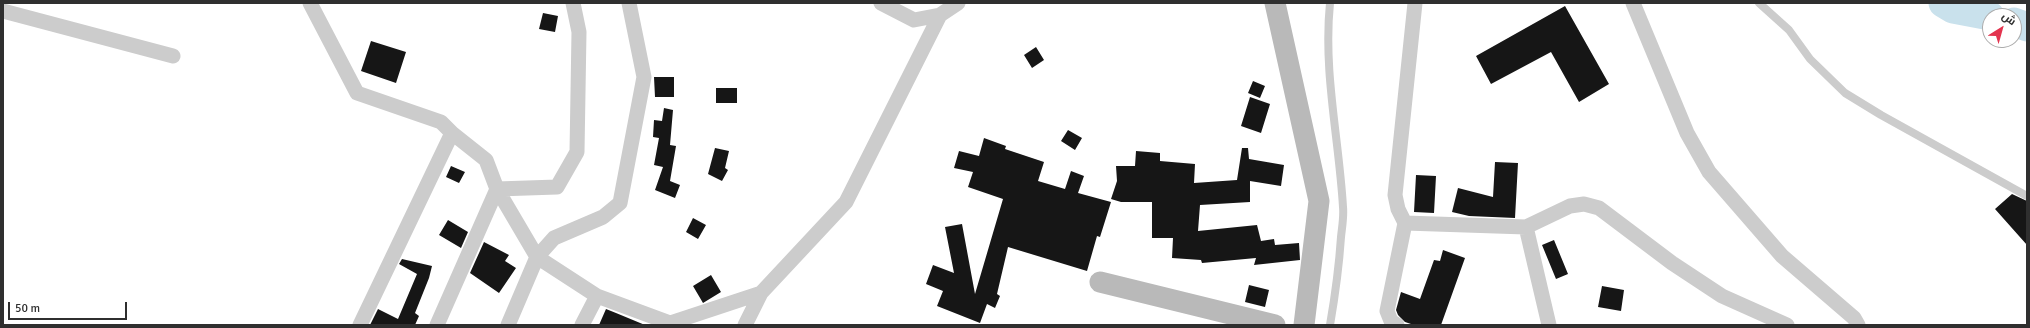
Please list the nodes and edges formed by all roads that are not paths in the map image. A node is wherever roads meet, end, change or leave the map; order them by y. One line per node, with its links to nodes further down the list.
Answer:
1 (310, 3): 14 (street)
2 (573, 3): 15 (street)
3 (629, 3): 19 (street)
4 (881, 3): 12 (street)
5 (958, 3): 12 (street)
6 (1276, 3): 30 (street)
7 (1330, 3): 31 (lane)
8 (1415, 3): 17 (street)
9 (1633, 3): 35 (street)
10 (1759, 3): 16 (lane)
11 (3, 10): 13 (street)
12 (940, 14): 21 (street)
13 (173, 56)
14 (452, 133): 15 (street); 24 (street)
15 (497, 189): 19 (street); 25 (street)
16 (2027, 196)
17 (1405, 223): 18 (street); 32 (street)
18 (1526, 228): 33 (street); 34 (street)
19 (537, 257): 22 (street); 26 (street)
20 (1100, 282): 29 (street)
21 (761, 293): 23 (street); 28 (street)
22 (597, 296): 23 (street); 27 (street)
23 (668, 324)
24 (360, 325)
25 (437, 325)
26 (508, 325)
27 (582, 325)
28 (744, 325)
29 (1275, 325)
30 (1304, 325)
31 (1330, 325)
32 (1397, 325)
33 (1549, 325)
34 (1788, 325)
35 (1858, 325)

